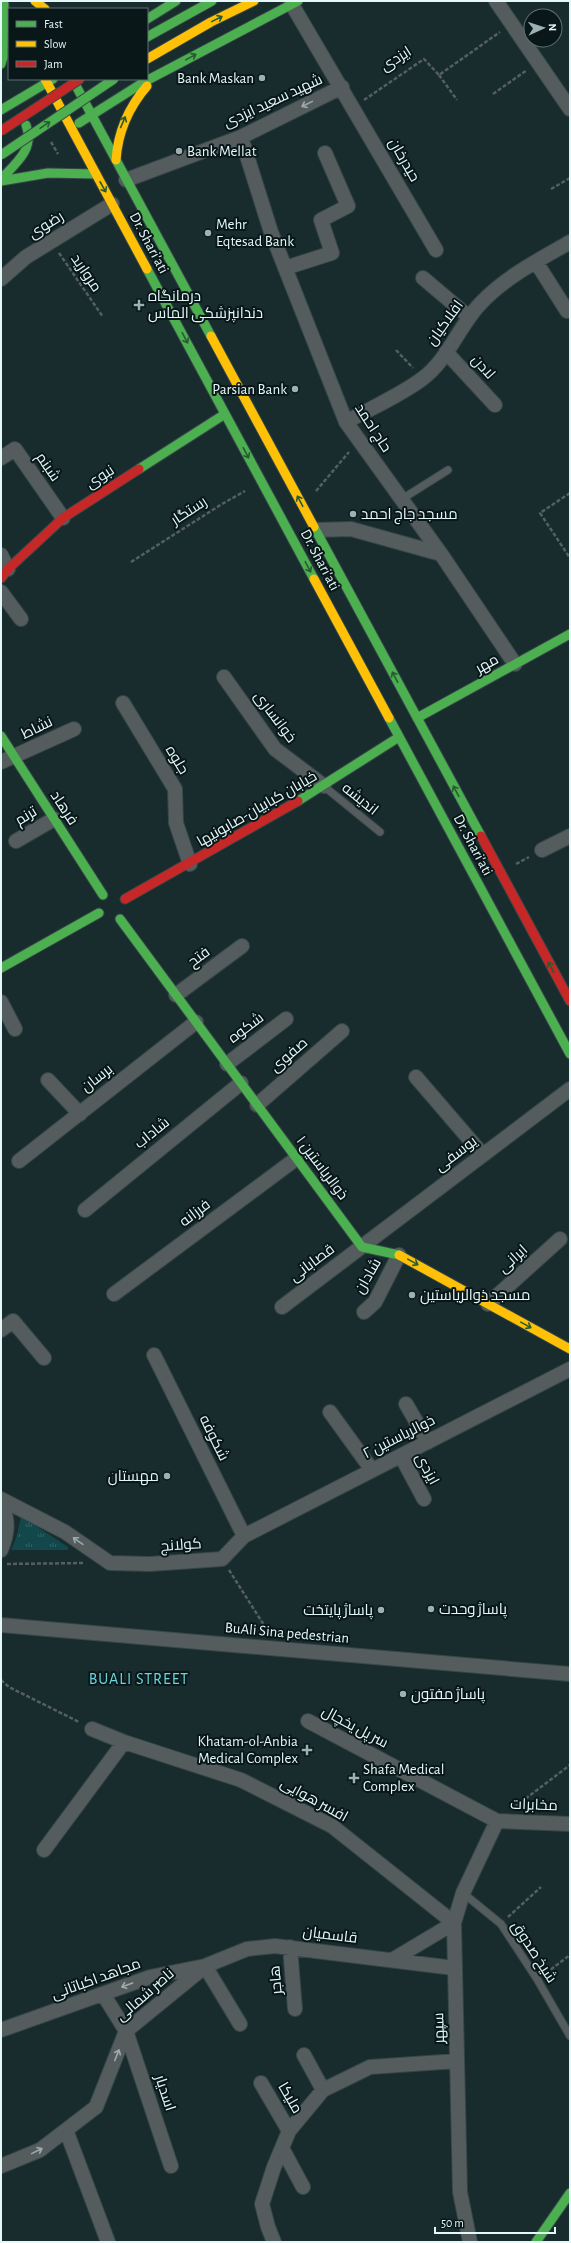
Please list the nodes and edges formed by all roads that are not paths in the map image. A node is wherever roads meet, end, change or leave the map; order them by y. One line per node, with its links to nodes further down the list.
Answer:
1 (35, 1): 8 (main road)
2 (176, 1): 10 (main road)
3 (212, 1): 11 (main road)
4 (254, 1): 12 (main road, one-way to 4)
5 (496, 1): 22 (street)
6 (3, 2): 9 (main road); 13 (main road)
7 (294, 2): 14 (main road, one-way to 7); 21 (street, شهید سعید ایزدی)
8 (44, 8)
9 (8, 11)
10 (148, 18)
11 (148, 36)
12 (148, 58)
13 (1, 64)
14 (156, 76): 20 (main road); 31 (main road, one-way to 14)
15 (48, 80): 23 (main road); 26 (main road, Dr. Shari'ati)
16 (73, 80): 24 (main road, Dr. Shari'ati)
17 (78, 80): 27 (main road, bridge)
18 (86, 80): 20 (main road)
19 (113, 80): 30 (main road, one-way to 19, bridge)
20 (144, 82): 24 (main road)
21 (342, 87): 28 (street, شهید سعید ایزدی, one-way to 28); 37 (street, حیدرخان)
22 (570, 109)
23 (1, 110)
24 (92, 116): 26 (main road); 31 (main road, Dr. Shari'ati)
25 (1, 120): 33 (main road)
26 (71, 128): 32 (main road, Dr. Shari'ati)
27 (1, 131)
28 (241, 137): 34 (street, شهید سعید ایزدی); 39 (street, حاج احمد)
29 (325, 153): 39 (street)
30 (1, 155)
31 (116, 160): 34 (main road, Dr. Shari'ati)
32 (96, 174): 33 (main road); 35 (main road, Dr. Shari'ati, one-way to 35)
33 (1, 180)
34 (126, 180): 52 (main road, Dr. Shari'ati, one-way to 34)
35 (112, 204): 41 (street, رضوی); 46 (main road, Dr. Shari'ati, one-way to 46)
36 (570, 242): 38 (street, افلاکیان)
37 (436, 250)
38 (536, 262): 42 (street); 43 (street, افلاکیان)
39 (286, 268): 47 (street, حاج احمد)
40 (423, 278): 43 (street)
41 (1, 279)
42 (566, 311)
43 (469, 317): 44 (street, افلاکیان)
44 (446, 352): 45 (street, لادن); 47 (street, افلاکیان)
45 (495, 405)
46 (225, 414): 51 (main road, نبوی); 65 (main road, Dr. Shari'ati, one-way to 65)
47 (346, 422): 50 (street, حاج احمد)
48 (1, 458): 51 (street, شبنم)
49 (448, 470): 50 (lane)
50 (402, 499): 53 (street, حاج احمد)
51 (62, 518): 55 (main road, نبوی)
52 (316, 530): 53 (street); 62 (main road, Dr. Shari'ati, one-way to 52)
53 (441, 554): 59 (street, حاج احمد)
54 (1, 555): 55 (street)
55 (4, 573)
56 (1, 592): 57 (street)
57 (21, 619)
58 (570, 634): 59 (main road, مهر)
59 (515, 664): 62 (main road, مهر)
60 (224, 677): 68 (street, خوانساری)
61 (123, 703): 74 (street, جلوه)
62 (417, 718): 81 (main road, Dr. Shari'ati, one-way to 62)
63 (74, 729): 66 (street, نشاط)
64 (1, 736): 66 (main road, فرهاد)
65 (399, 737): 68 (main road, خیابان کبابیان-صابونیها); 87 (main road, Dr. Shari'ati)
66 (15, 757): 67 (street, نشاط); 69 (main road, فرهاد)
67 (1, 762)
68 (324, 786): 70 (lane, اندیشه); 74 (main road, خیابان کبابیان-صابونیها)
69 (54, 819): 72 (street, ترنم); 75 (main road, فرهاد)
70 (380, 832)
71 (570, 836): 73 (street)
72 (16, 842)
73 (542, 850)
74 (190, 864): 76 (main road, خیابان کبابیان-صابونیها)
75 (103, 895): 76 (main road, ذوالریاستین ۱); 77 (main road)
76 (124, 909): 77 (main road, خیابان کبابیان-صابونیها); 80 (main road, ذوالریاستین ۱)
77 (104, 917): 79 (main road)
78 (242, 946): 80 (street, فتح)
79 (1, 968)
80 (176, 995): 84 (main road, ذوالریاستین ۱)
81 (570, 1001)
82 (1, 1002): 85 (street)
83 (286, 1020): 88 (street, شکوه)
84 (196, 1022): 88 (main road, ذوالریاستین ۱); 94 (street, برسان)
85 (15, 1029)
86 (342, 1031): 93 (street, صفوی)
87 (570, 1054)
88 (227, 1064): 91 (main road, ذوالریاستین ۱)
89 (416, 1077): 95 (street)
90 (48, 1080): 94 (street)
91 (241, 1083): 93 (main road, ذوالریاستین ۱); 98 (street, شاداب)
92 (570, 1089): 95 (street, یوسفی)
93 (257, 1105): 96 (main road, ذوالریاستین ۱)
94 (80, 1114): 97 (street, برسان)
95 (483, 1155): 100 (street, یوسفی)
96 (297, 1158): 100 (main road, ذوالریاستین ۱); 102 (street, فرزانه)
97 (19, 1161)
98 (85, 1210)
99 (560, 1239): 103 (street, ایرانی)
100 (362, 1246): 101 (main road); 104 (street, قصابانی)
101 (399, 1255): 103 (main road, one-way to 103); 105 (street, شادان)
102 (114, 1294)
103 (488, 1304): 107 (main road, one-way to 107)
104 (282, 1307)
105 (364, 1312)
106 (1, 1330): 109 (street)
107 (570, 1349)
108 (154, 1355): 119 (street, شکوفه)
109 (44, 1358)
110 (570, 1369): 113 (street, ذوالریاستین ۲)
111 (406, 1404): 113 (street)
112 (330, 1412): 115 (street)
113 (428, 1442): 114 (street, ذوالریاستین ۲)
114 (401, 1456): 115 (street, ذوالریاستین ۲); 117 (street, ایزدی)
115 (372, 1470): 119 (street, ذوالریاستین ۲)
116 (1, 1499): 119 (street, کولانج, one-way to 116)
117 (424, 1499)
118 (1, 1503): 120 (street)
119 (244, 1536)
120 (1, 1550)
121 (1, 1625): 122 (street, BuAli Sina pedestrian)
122 (570, 1674)
123 (308, 1721): 126 (street, سر پل یخچال)
124 (92, 1729): 125 (street, افسر هوایی)
125 (124, 1742): 128 (street); 130 (street, افسر هوایی)
126 (497, 1821): 127 (street, مخابرات); 129 (street, سپهر)
127 (570, 1824)
128 (44, 1850)
129 (463, 1894): 130 (street, سپهر); 140 (lane, شیخ صدوق)
130 (454, 1923): 132 (street); 134 (street, سپهر)
131 (290, 1947): 132 (street, قاسمیان); 133 (street, قاسمیان); 136 (street, هاجر)
132 (392, 1960): 134 (street, قاسمیان)
133 (205, 1966): 135 (street, مجاهد اکباتانی, one-way to 135); 137 (street); 139 (street, ناصر شمالی)
134 (454, 1968): 142 (street, سپهر)
135 (102, 1994): 138 (street, مجاهد اکباتانی); 139 (street, اسدیار)
136 (295, 2009)
137 (240, 2024)
138 (2, 2026)
139 (126, 2031): 145 (street, ناصر شمالی, one-way to 139); 149 (street, اسدیار)
140 (570, 2036)
141 (304, 2054): 144 (street)
142 (456, 2061): 144 (street); 154 (street, سپهر)
143 (261, 2082): 146 (street, ملیکا)
144 (323, 2090): 146 (street)
145 (66, 2130): 148 (street, ناصر شمالی, one-way to 145); 152 (street)
146 (289, 2131): 147 (street)
147 (282, 2148): 150 (street); 153 (street)
148 (1, 2166)
149 (171, 2166)
150 (302, 2187)
151 (570, 2193): 155 (main road)
152 (108, 2242)
153 (274, 2242)
154 (470, 2242)
155 (536, 2242)

